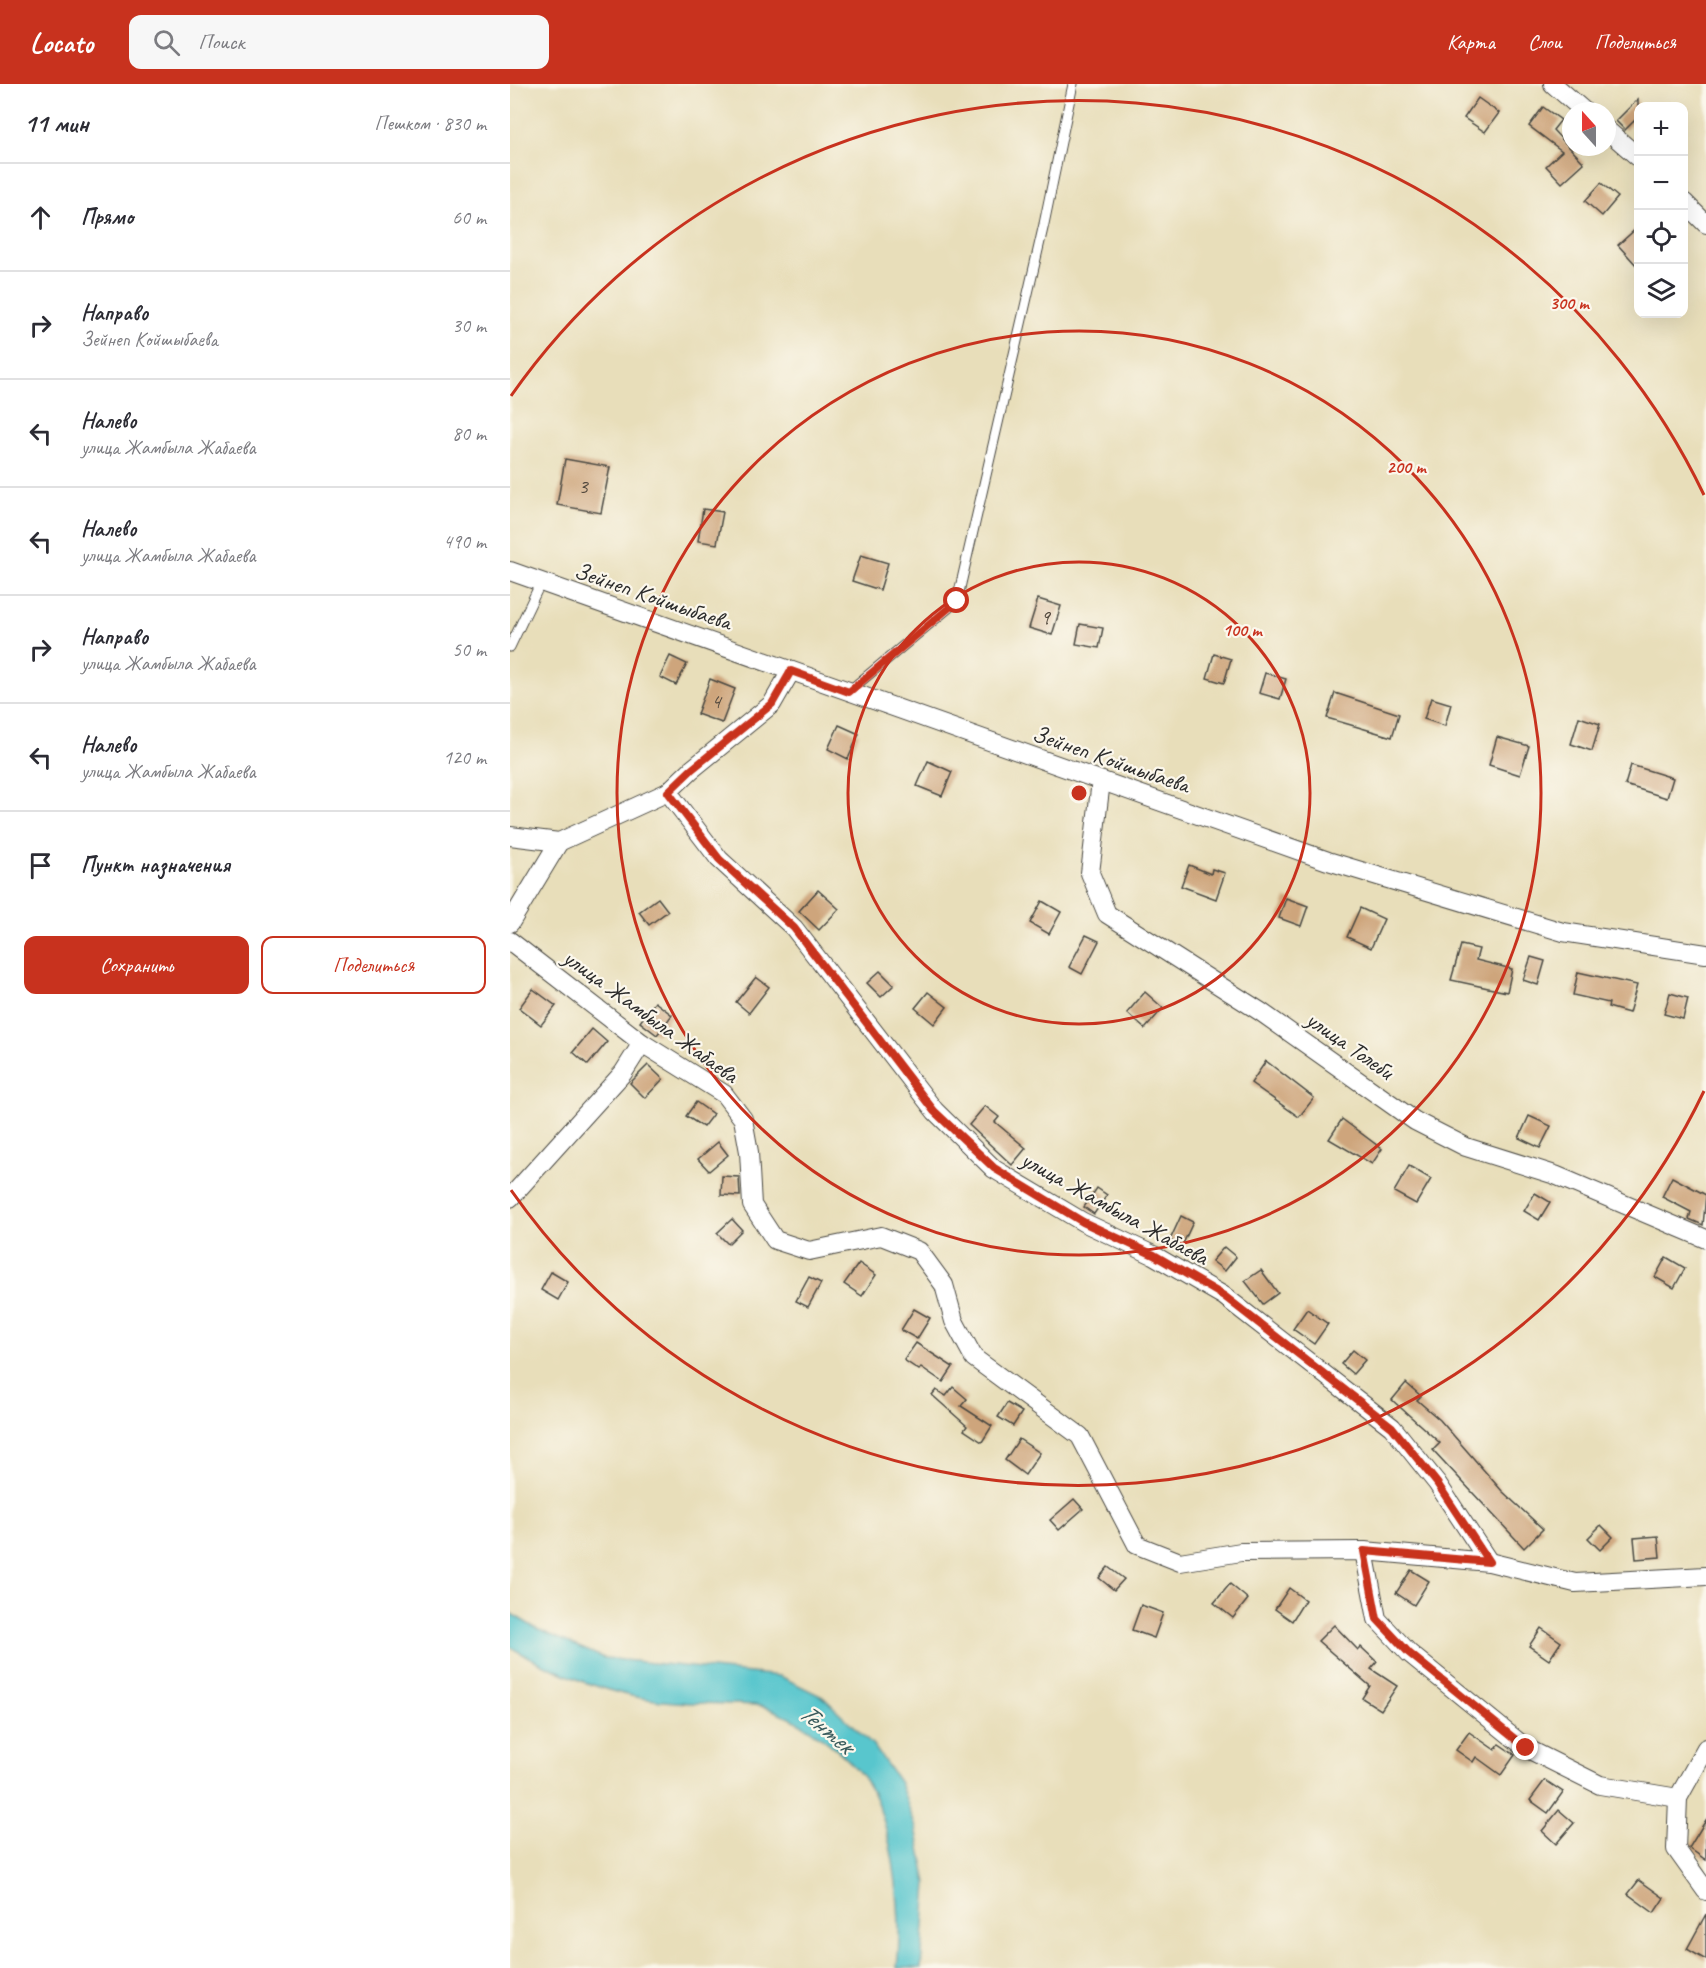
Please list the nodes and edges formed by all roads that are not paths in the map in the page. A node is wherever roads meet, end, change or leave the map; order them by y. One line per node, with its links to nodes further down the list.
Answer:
1 (1073, 84): 12 (lane)
2 (1553, 84): 3 (street)
3 (1574, 102)
4 (1616, 138): 5 (street)
5 (1637, 156)
6 (1688, 207): 7 (street)
7 (1706, 224)
8 (510, 571): 9 (street, Зейнеп Койшыбаева)
9 (541, 582): 10 (lane); 11 (street, Зейнеп Койшыбаева)
10 (510, 647)
11 (791, 671): 12 (street, Зейнеп Койшыбаева); 14 (street)
12 (849, 692): 13 (street, Зейнеп Койшыбаева)
13 (1101, 781): 19 (street, Зейнеп Койшыбаева); 22 (street, улица Толеби)
14 (668, 792): 16 (street); 24 (street, улица Жамбыла Жабаева)
15 (510, 836): 16 (street)
16 (559, 842): 17 (street)
17 (510, 923)
18 (510, 941): 20 (street, улица Жамбыла Жабаева)
19 (1706, 954)
20 (642, 1043): 21 (street); 23 (street, улица Жамбыла Жабаева)
21 (510, 1198)
22 (1706, 1239)
23 (1364, 1551): 24 (street, улица Жамбыла Жабаева); 27 (street)
24 (1489, 1562): 25 (street, улица Жамбыла Жабаева)
25 (1706, 1576)
26 (1706, 1748): 27 (street)
27 (1678, 1798): 28 (street)
28 (1706, 1891)

